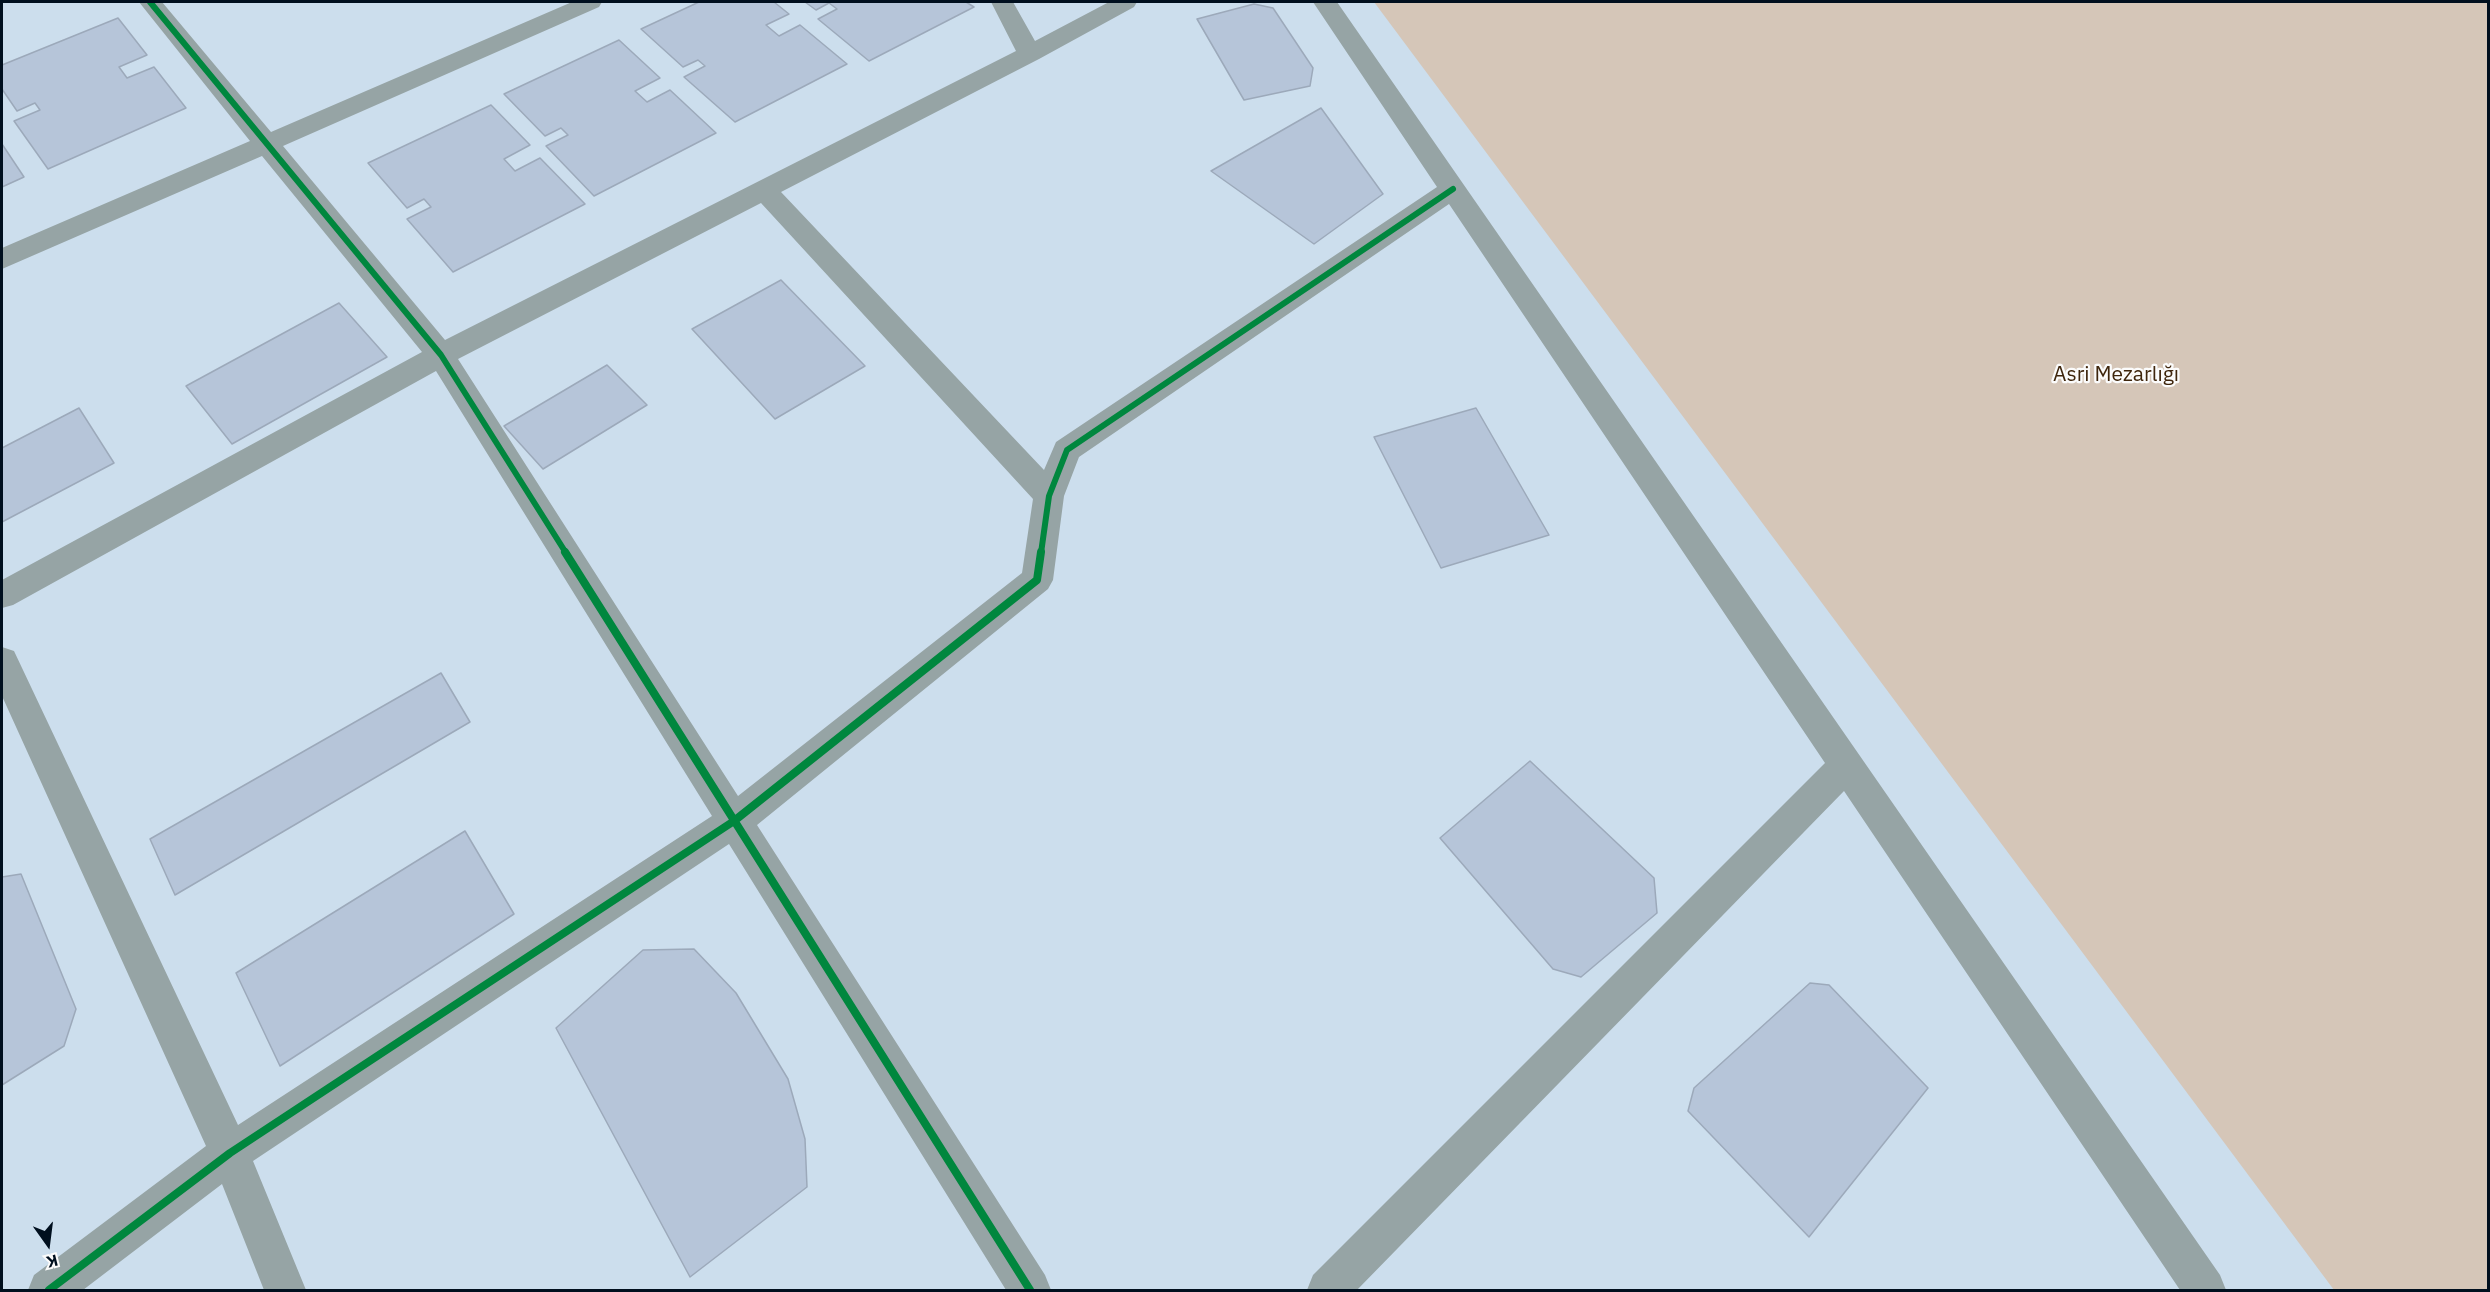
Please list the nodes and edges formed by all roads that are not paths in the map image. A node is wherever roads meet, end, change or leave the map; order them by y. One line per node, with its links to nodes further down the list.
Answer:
1 (150, 2): 7 (street)
2 (591, 2): 7 (street)
3 (1002, 2): 6 (street)
4 (1126, 2): 6 (street)
5 (1325, 2): 8 (street)
6 (1030, 54): 9 (street)
7 (266, 142): 10 (street); 11 (street)
8 (1453, 189): 12 (street); 15 (street)
9 (764, 190): 11 (street); 12 (street)
10 (2, 259)
11 (441, 355): 13 (street); 16 (street)
12 (1049, 496): 16 (street)
13 (2, 595)
14 (2, 661): 17 (street)
15 (1846, 765): 21 (street); 22 (street)
16 (734, 821): 17 (street); 20 (street)
17 (230, 1153): 18 (street); 19 (street)
18 (49, 1290)
19 (285, 1290)
20 (1030, 1290)
21 (1328, 1290)
22 (2205, 1290)

